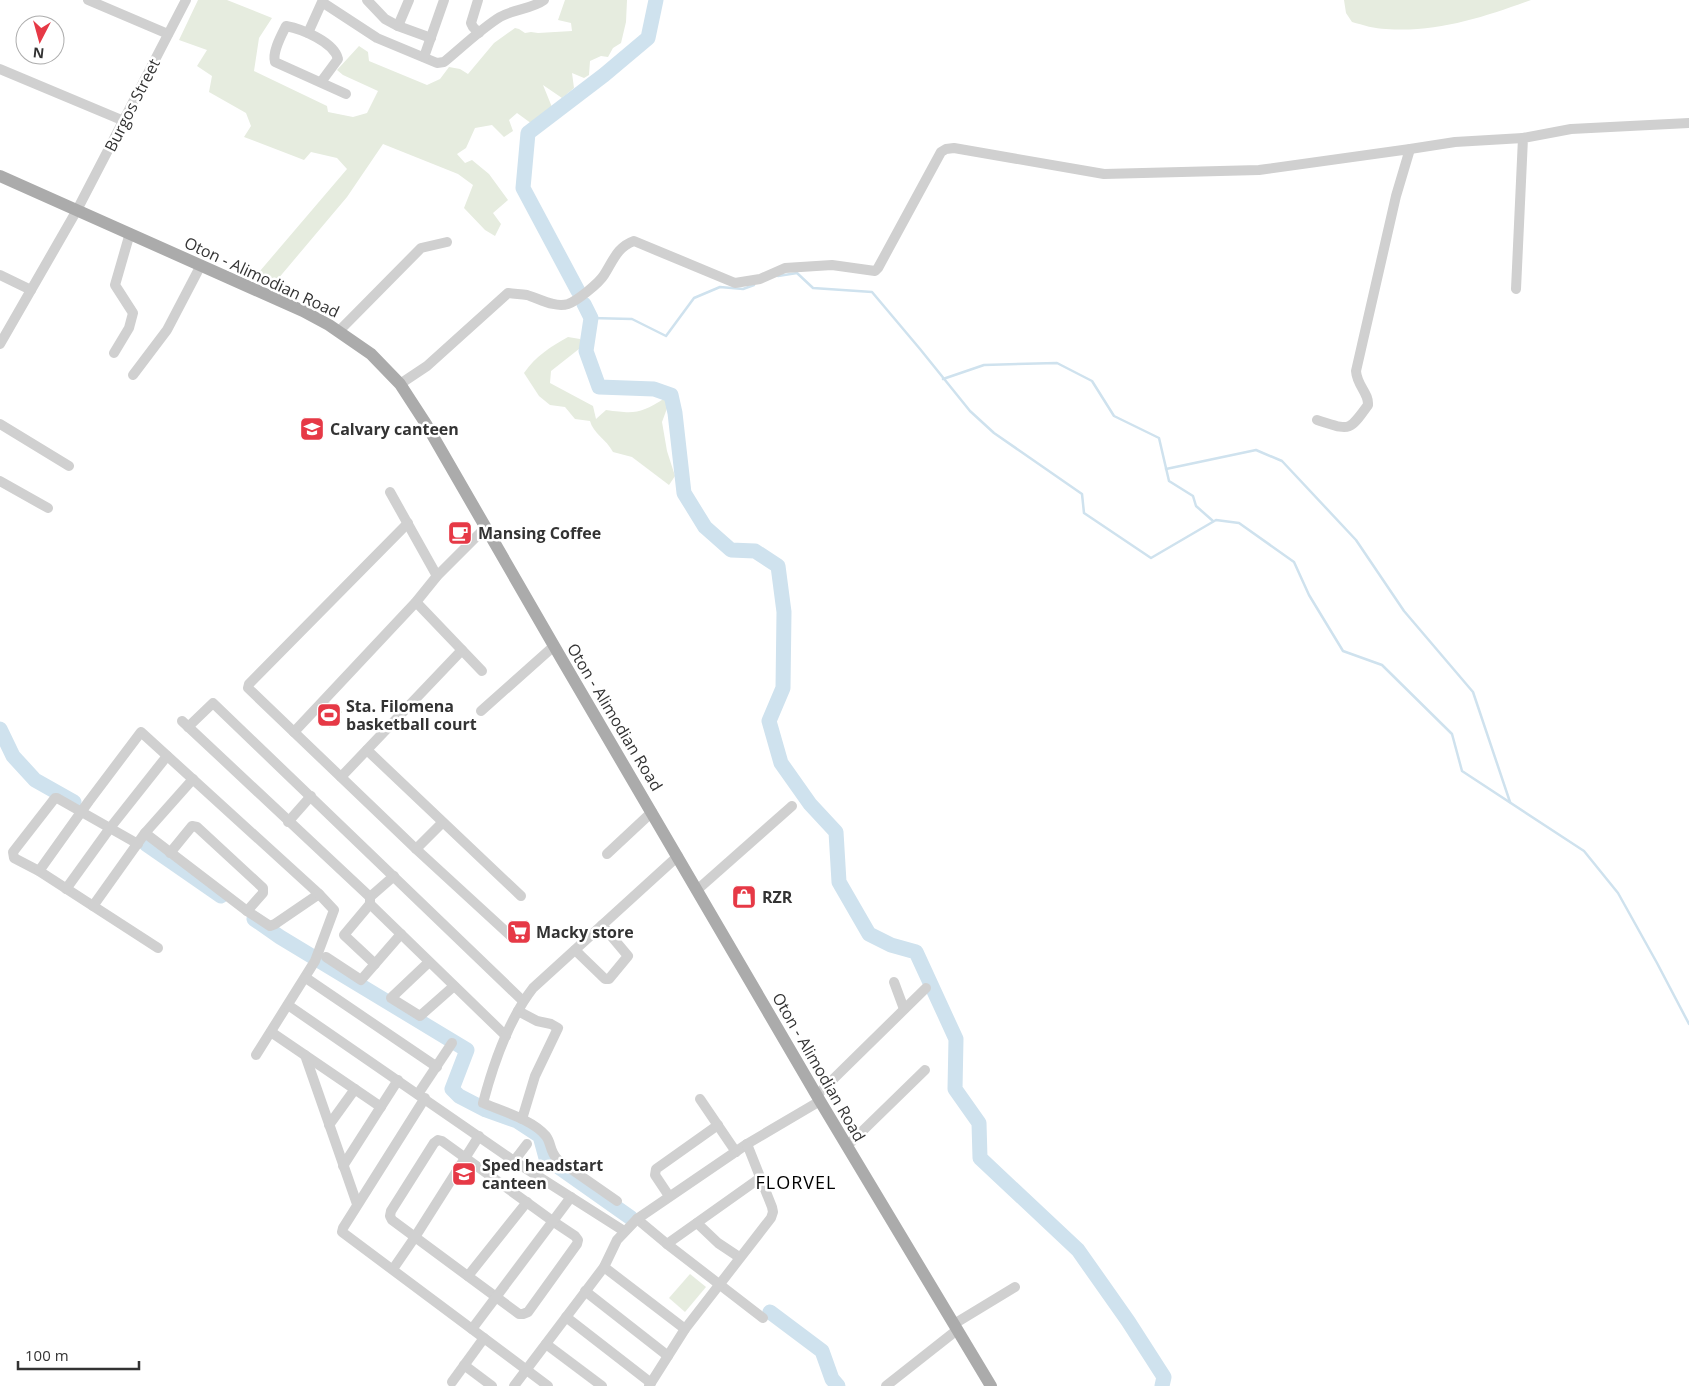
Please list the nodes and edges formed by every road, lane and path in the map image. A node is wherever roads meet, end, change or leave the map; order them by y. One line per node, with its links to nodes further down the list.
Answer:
1 (88, 0): 13 (street)
2 (186, 0): 13 (street, Burgos Street)
3 (409, 0): 10 (street)
4 (444, 0): 14 (street)
5 (478, 0): 12 (street)
6 (511, 0): 9 (street)
7 (544, 0): 9 (street)
8 (370, 2): 10 (street)
9 (506, 14): 12 (street)
10 (398, 26): 14 (street)
11 (308, 33): 15 (street); 17 (street); 17 (street)
12 (479, 33): 15 (street)
13 (168, 34): 19 (street, Burgos Street)
14 (431, 38): 15 (street)
15 (424, 57)
16 (0, 69): 19 (street)
17 (321, 82): 18 (street)
18 (346, 94)
19 (124, 121): 24 (street, Burgos Street)
20 (1689, 123): 21 (street)
21 (1523, 138): 22 (street); 29 (street)
22 (1410, 149): 35 (street); 36 (street)
23 (0, 176): 24 (main road, Oton - Alimodian Road)
24 (76, 210): 25 (main road, Oton - Alimodian Road); 30 (street, Burgos Street)
25 (130, 234): 27 (main road, Oton - Alimodian Road); 33 (street)
26 (447, 242): 31 (street)
27 (201, 266): 31 (main road, Oton - Alimodian Road); 34 (street)
28 (0, 275): 30 (street)
29 (1516, 289)
30 (31, 290): 32 (street, Burgos Street)
31 (339, 331): 35 (main road, Oton - Alimodian Road)
32 (0, 344)
33 (114, 353)
34 (133, 375)
35 (400, 384): 43 (main road, Oton - Alimodian Road)
36 (1317, 420)
37 (0, 424): 38 (street)
38 (69, 466)
39 (0, 481): 41 (street)
40 (390, 492): 42 (street)
41 (48, 508)
42 (408, 523): 44 (street); 50 (street)
43 (486, 527): 44 (street); 46 (main road, Oton - Alimodian Road)
44 (438, 576): 45 (street)
45 (416, 602): 47 (street); 50 (street)
46 (554, 646): 49 (street); 58 (main road, Oton - Alimodian Road)
47 (462, 650): 48 (street); 51 (street)
48 (482, 671)
49 (481, 711)
50 (294, 732): 53 (street)
51 (367, 750): 53 (street); 60 (street)
52 (167, 756): 54 (street); 57 (street); 61 (street)
53 (341, 778): 64 (street)
54 (193, 779): 62 (street); 72 (street)
55 (311, 796): 59 (street); 59 (street); 69 (street)
56 (792, 806): 71 (street)
57 (82, 812): 61 (street); 68 (street); 68 (street)
58 (652, 812): 66 (street); 67 (main road, Oton - Alimodian Road)
59 (288, 822): 74 (street)
60 (442, 823): 64 (street); 73 (street)
61 (110, 828): 63 (street); 70 (street)
62 (145, 833): 63 (street); 65 (street)
63 (138, 844): 75 (street)
64 (416, 850): 79 (street)
65 (170, 853): 76 (street); 76 (street)
66 (607, 854)
67 (678, 856): 71 (main road, Oton - Alimodian Road); 77 (street)
68 (39, 871): 70 (street)
69 (394, 876): 74 (street); 90 (street)
70 (66, 888): 75 (street)
71 (697, 890): 102 (main road, Oton - Alimodian Road)
72 (319, 894): 76 (street); 82 (street)
73 (521, 896)
74 (370, 901): 78 (street); 84 (street)
75 (93, 906): 80 (street)
76 (246, 911)
77 (602, 925): 81 (street); 81 (street)
78 (401, 934): 83 (street); 84 (street)
79 (513, 938)
80 (158, 948)
81 (575, 950): 90 (street)
82 (320, 958): 84 (street); 85 (street)
83 (429, 962): 87 (street); 87 (street)
84 (375, 964)
85 (306, 978): 89 (street); 97 (street)
86 (894, 982): 91 (street)
87 (454, 986): 93 (street)
88 (926, 988): 91 (street)
89 (288, 1005): 92 (street); 99 (street)
90 (521, 1006): 93 (street); 105 (street)
91 (904, 1009): 102 (street)
92 (271, 1032): 95 (street); 96 (street)
93 (506, 1036): 105 (street)
94 (452, 1043): 97 (street)
95 (256, 1055)
96 (305, 1055): 100 (street); 106 (street)
97 (436, 1067): 101 (street)
98 (925, 1070): 111 (street)
99 (398, 1080): 101 (street); 104 (street)
100 (355, 1089): 104 (street); 106 (street)
101 (422, 1096): 108 (street); 121 (street)
102 (818, 1098): 110 (street); 111 (main road, Oton - Alimodian Road)
103 (700, 1099): 107 (street)
104 (381, 1107): 115 (street)
105 (522, 1119): 119 (street)
106 (329, 1125): 115 (street)
107 (718, 1125): 112 (street); 117 (street)
108 (478, 1136): 113 (street); 114 (street)
109 (526, 1144): 114 (street)
110 (747, 1144): 112 (street); 116 (street)
111 (847, 1146): 138 (main road, Oton - Alimodian Road)
112 (736, 1152): 117 (street)
113 (465, 1158): 120 (street); 126 (street); 126 (street)
114 (514, 1161): 118 (street)
115 (343, 1166): 121 (street)
116 (760, 1178): 124 (street); 128 (street)
117 (669, 1196): 122 (street)
118 (571, 1197): 123 (street); 125 (street)
119 (617, 1201)
120 (526, 1202): 123 (street); 131 (street)
121 (357, 1204): 130 (street)
122 (637, 1219): 125 (street); 127 (street)
123 (554, 1222): 135 (street); 135 (street)
124 (697, 1223): 127 (street); 128 (street)
125 (624, 1231): 129 (street)
126 (415, 1237): 130 (street); 131 (street)
127 (666, 1244): 132 (street)
128 (739, 1257): 132 (street)
129 (604, 1267): 134 (street); 140 (street)
130 (393, 1269): 139 (street)
131 (468, 1276): 135 (street)
132 (719, 1284): 137 (street); 140 (street)
133 (1015, 1288): 138 (street)
134 (586, 1291): 136 (street); 143 (street)
135 (495, 1298): 139 (street)
136 (566, 1318): 142 (street); 147 (street)
137 (763, 1318)
138 (955, 1327): 152 (street); 153 (main road, Oton - Alimodian Road)
139 (472, 1329): 141 (street)
140 (685, 1329): 143 (street)
141 (484, 1338): 144 (street); 145 (street)
142 (546, 1344): 145 (street); 151 (street)
143 (668, 1356): 147 (street)
144 (464, 1365): 146 (street); 148 (street)
145 (527, 1370): 149 (street); 150 (street)
146 (452, 1382)
147 (650, 1384)
148 (492, 1386)
149 (514, 1386)
150 (548, 1386)
151 (602, 1386)
152 (886, 1386)
153 (990, 1386)

